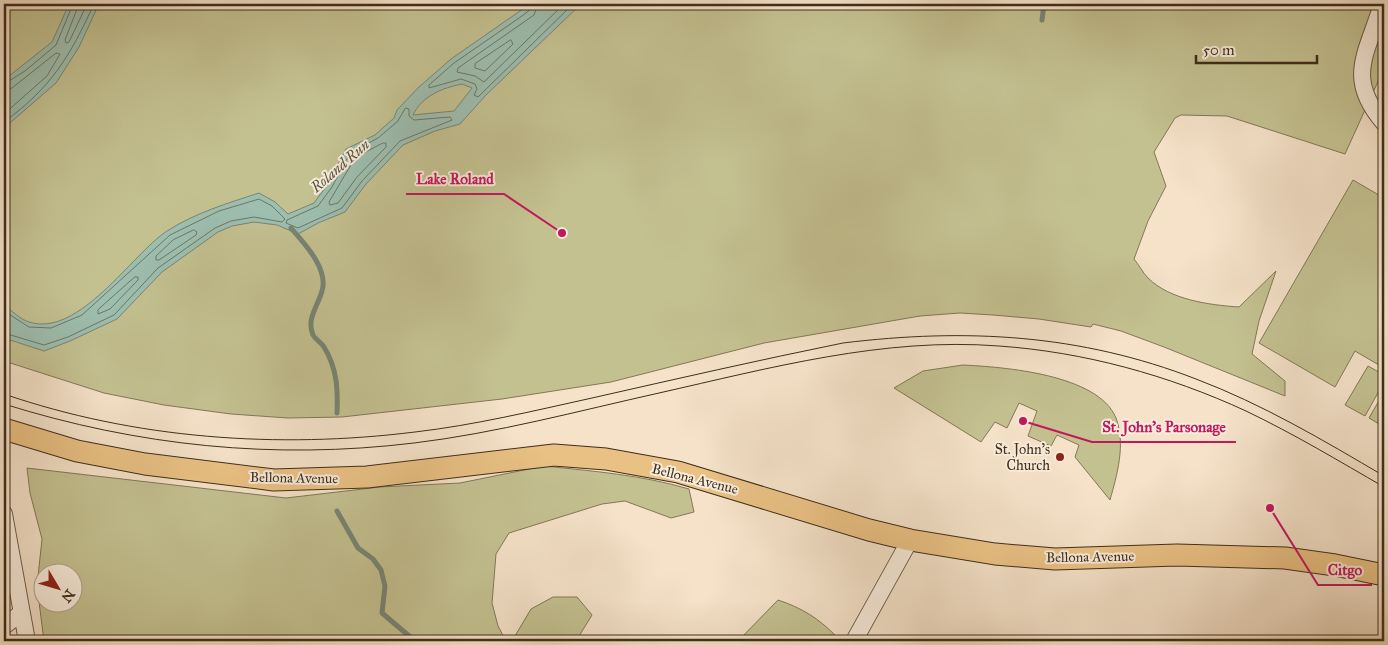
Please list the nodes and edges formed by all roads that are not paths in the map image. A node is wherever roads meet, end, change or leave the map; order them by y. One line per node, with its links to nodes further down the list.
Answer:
1 (1382, 4): 2 (street)
2 (1384, 123)
3 (4, 429): 5 (main road, Bellona Avenue)
4 (4, 514): 7 (street)
5 (910, 540): 6 (main road, Bellona Avenue); 10 (street)
6 (1384, 575)
7 (20, 614): 8 (street); 9 (street)
8 (4, 626)
9 (26, 641)
10 (854, 641)

